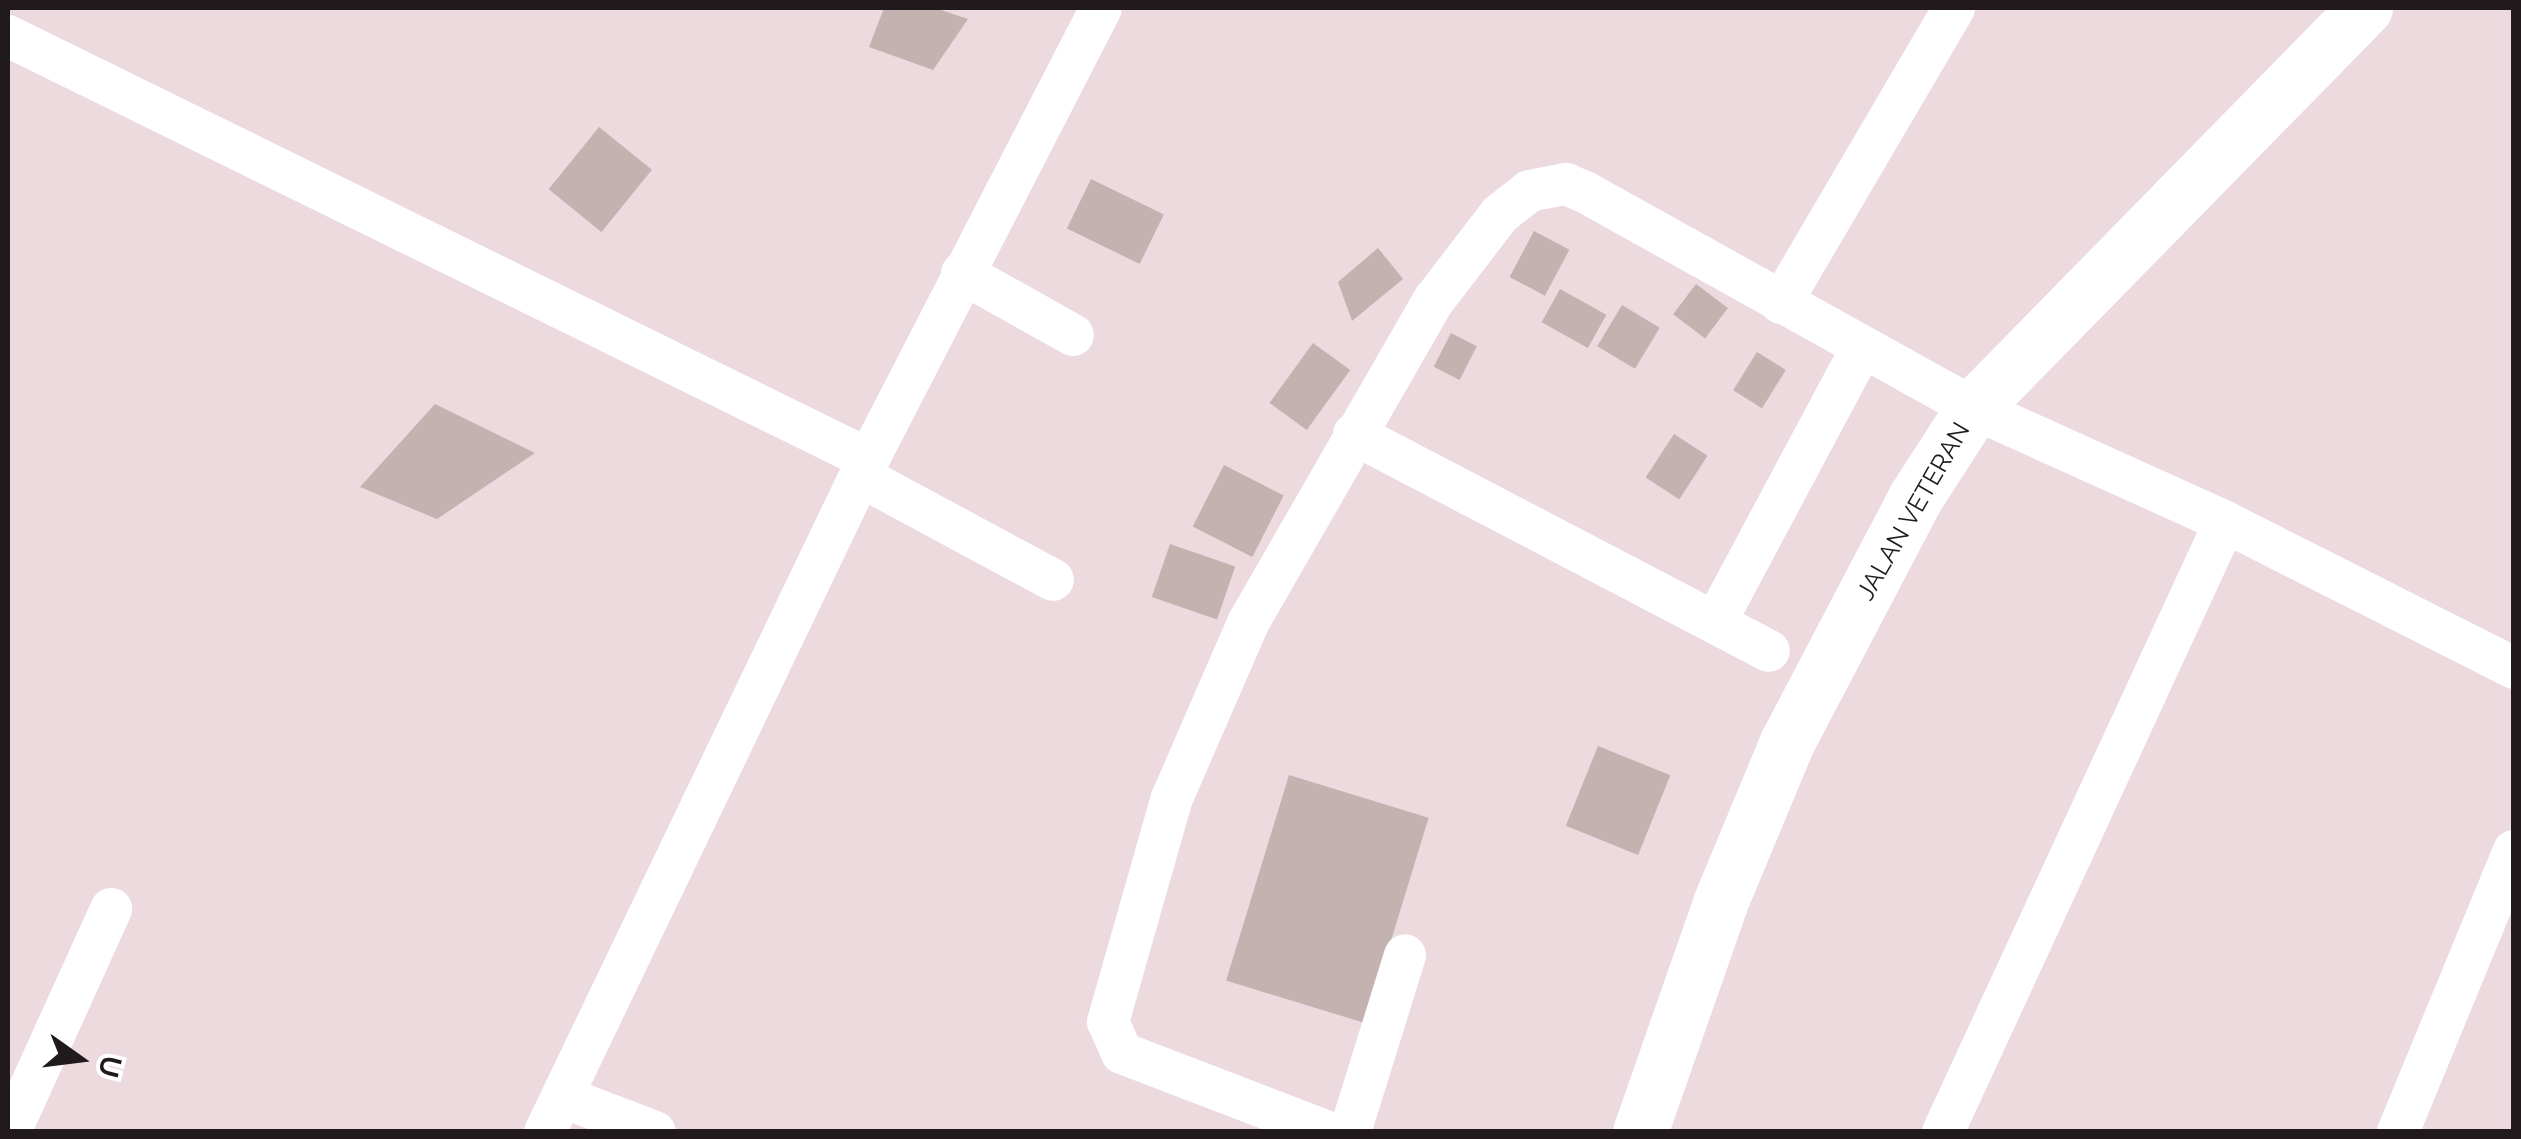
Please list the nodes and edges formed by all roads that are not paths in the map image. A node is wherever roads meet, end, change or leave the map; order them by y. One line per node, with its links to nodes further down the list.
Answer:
1 (1100, 8): 5 (street)
2 (1954, 8): 6 (street)
3 (2365, 8): 9 (main road, JALAN VETERAN)
4 (8, 36): 11 (street)
5 (962, 274): 7 (street); 11 (street)
6 (1782, 302): 8 (street); 10 (street)
7 (1073, 335)
8 (1862, 348): 9 (street); 14 (street)
9 (1973, 408): 12 (street); 25 (main road, JALAN VETERAN)
10 (1354, 434): 14 (street); 23 (street)
11 (864, 467): 13 (street); 20 (street)
12 (2225, 522): 16 (street); 26 (street)
13 (1053, 580)
14 (1716, 621): 15 (street)
15 (1769, 650)
16 (2514, 668)
17 (2514, 851): 27 (street)
18 (111, 910): 21 (street)
19 (1405, 955): 24 (street)
20 (554, 1114): 22 (street)
21 (10, 1132)
22 (655, 1132)
23 (1328, 1132)
24 (1350, 1132)
25 (1640, 1132)
26 (1942, 1132)
27 (2398, 1132)

